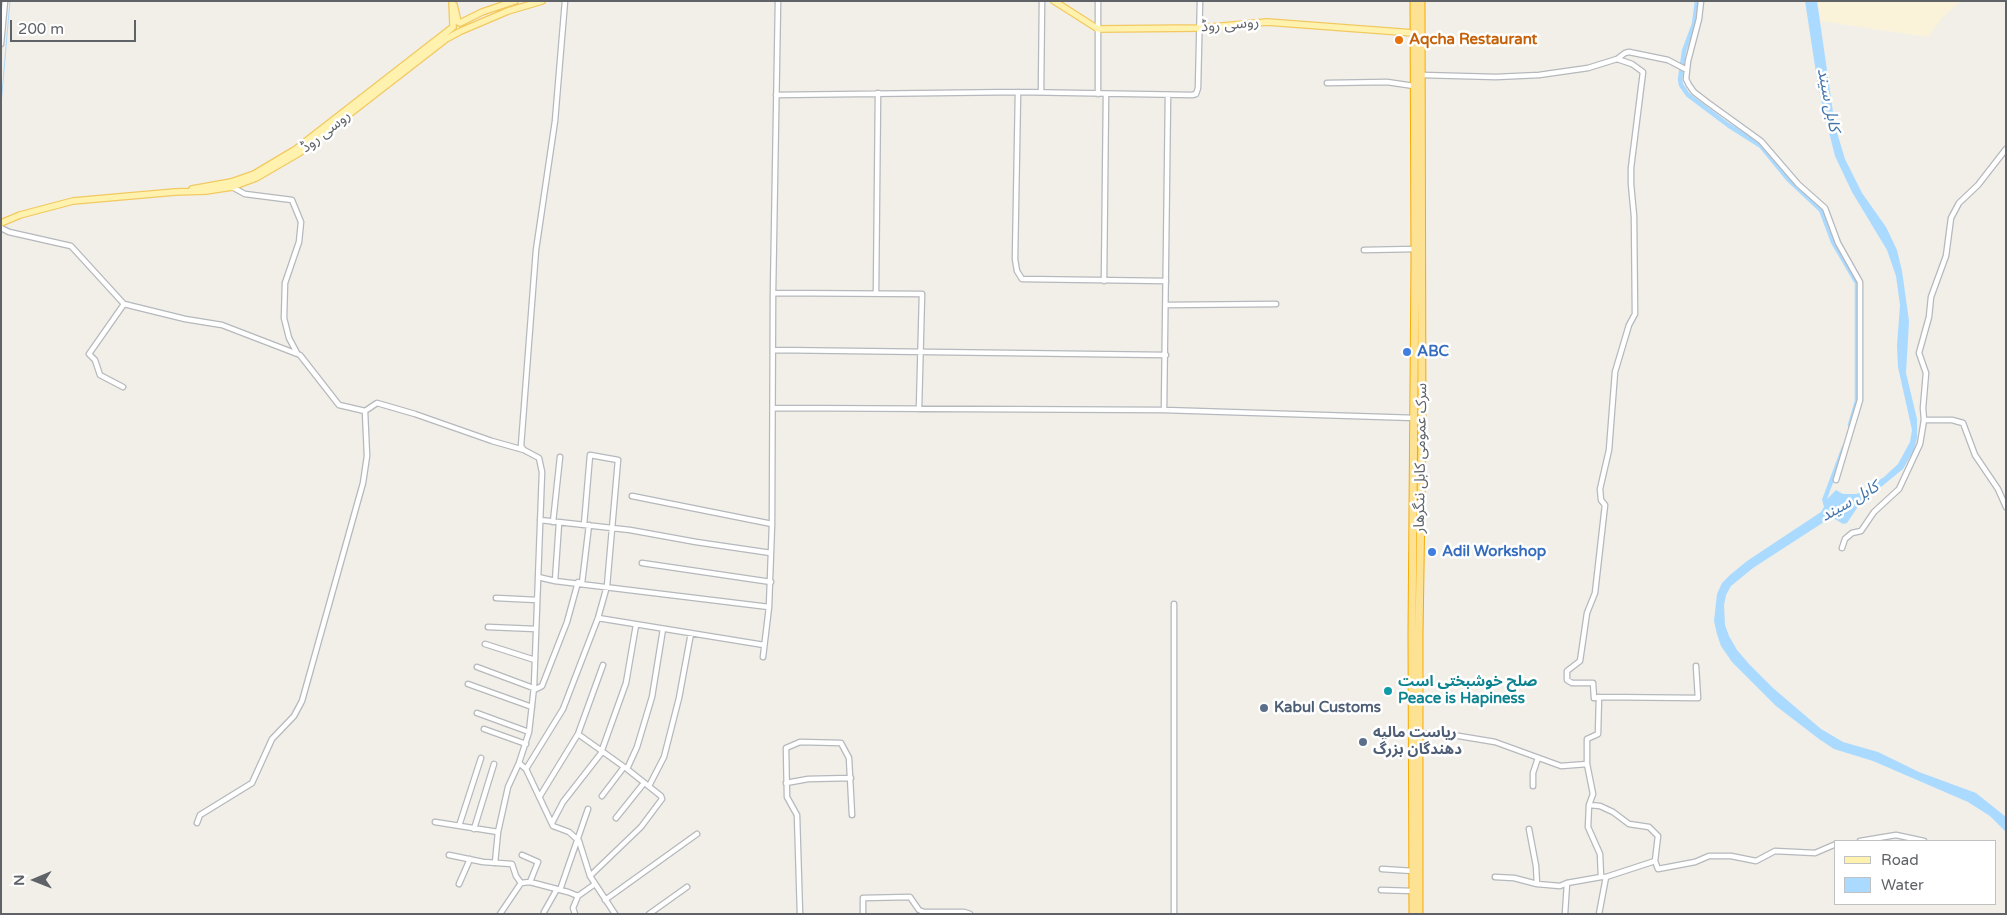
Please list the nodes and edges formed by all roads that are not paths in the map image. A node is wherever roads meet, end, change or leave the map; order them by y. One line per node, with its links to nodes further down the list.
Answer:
1 (5, 1): 19 (street)
2 (453, 1): 14 (main road)
3 (515, 1): 14 (main road, روسی روڈ)
4 (542, 1): 17 (main road, روسی روڈ)
5 (565, 1): 59 (street)
6 (778, 1): 30 (street)
7 (1042, 1): 26 (street)
8 (1054, 1): 16 (main road)
9 (1098, 1): 16 (street)
10 (1200, 1): 15 (street)
11 (1414, 1): 18 (highway, سرک عمومی کابل ننگرهار)
12 (1421, 1): 22 (highway, سرک عمومی کابل ننگرهار)
13 (1701, 1): 21 (street)
14 (456, 24): 17 (main road); 35 (main road, روسی روڈ)
15 (1200, 28): 16 (main road, روسی روڈ); 18 (main road, روسی روڈ); 31 (street)
16 (1098, 29): 28 (street)
17 (460, 31): 34 (main road, روسی روڈ)
18 (1414, 33): 24 (highway, سرک عمومی کابل ننگرهار)
19 (1, 44)
20 (1619, 57): 21 (street); 22 (street); 96 (street)
21 (1687, 70): 61 (street)
22 (1422, 75): 33 (highway, سرک عمومی کابل ننگرهار)
23 (1327, 83): 24 (street)
24 (1414, 86): 33 (highway, سرک عمومی کابل ننگرهار)
25 (1018, 92): 26 (street); 27 (street); 40 (street)
26 (1041, 92): 28 (street)
27 (878, 93): 30 (street); 43 (street)
28 (1098, 94): 29 (street)
29 (1106, 94): 31 (street); 40 (street)
30 (776, 95): 42 (street)
31 (1168, 95): 41 (street)
32 (2006, 149): 58 (street)
33 (1418, 184): 38 (highway, سرک عمومی کابل ننگرهار); 57 (highway, سرک عمومی کابل ننگرهار)
34 (232, 187): 35 (main road, روسی روڈ); 49 (street)
35 (175, 192): 36 (main road, روسی روڈ)
36 (1, 223)
37 (1, 228): 44 (street)
38 (1414, 249): 39 (street); 56 (highway, سرک عمومی کابل ننگرهار)
39 (1364, 250)
40 (1104, 280): 41 (street)
41 (1166, 280): 46 (street)
42 (773, 293): 43 (street); 47 (street)
43 (876, 293): 48 (street)
44 (124, 304): 49 (street); 51 (street)
45 (1276, 304): 46 (street)
46 (1166, 305): 50 (street)
47 (774, 350): 48 (street); 52 (street)
48 (921, 351): 50 (street); 53 (street)
49 (297, 353): 55 (street)
50 (1166, 355): 54 (street)
51 (124, 387)
52 (774, 408): 53 (street); 66 (street)
53 (919, 408): 54 (street)
54 (1164, 410): 56 (street)
55 (366, 411): 59 (street); 125 (street)
56 (1413, 418): 57 (street); 141 (highway, سرک عمومی کابل ننگرهار)
57 (1422, 418): 101 (highway, سرک عمومی کابل ننگرهار)
58 (1924, 420): 63 (street); 69 (street)
59 (524, 450): 64 (street)
60 (560, 457): 65 (street)
61 (1836, 480)
62 (632, 496): 66 (street)
63 (2006, 507)
64 (540, 520): 65 (street); 72 (street)
65 (556, 523): 67 (street); 73 (street)
66 (772, 524): 70 (street)
67 (586, 525): 68 (street); 68 (street); 75 (street)
68 (612, 528): 70 (street); 76 (street)
69 (1842, 548)
70 (771, 553): 74 (street)
71 (642, 563): 74 (street)
72 (538, 577): 73 (street); 78 (street)
73 (555, 580): 75 (street)
74 (771, 582): 80 (street)
75 (580, 583): 76 (street); 95 (street)
76 (607, 586): 80 (street); 81 (street)
77 (496, 598): 78 (street)
78 (537, 600): 85 (street)
79 (1174, 604): 166 (street)
80 (769, 607): 88 (street)
81 (598, 618): 82 (street); 111 (street)
82 (636, 625): 84 (street); 104 (street)
83 (488, 627): 85 (street)
84 (663, 629): 86 (street); 110 (street)
85 (536, 630): 90 (street)
86 (691, 633): 88 (street); 115 (street)
87 (485, 644): 90 (street)
88 (764, 645): 89 (street)
89 (763, 657)
90 (535, 660): 95 (street)
91 (603, 665): 102 (street)
92 (1696, 666): 96 (street)
93 (477, 667): 95 (street)
94 (468, 684): 97 (street)
95 (534, 687): 97 (street)
96 (1599, 697): 109 (street)
97 (532, 707): 100 (street)
98 (477, 713): 100 (street)
99 (484, 729): 103 (street)
100 (529, 732): 103 (street)
101 (1420, 733): 106 (street); 168 (highway, سرک عمومی کابل ننگرهار)
102 (578, 734): 104 (street); 117 (street)
103 (526, 744): 107 (street)
104 (602, 751): 110 (street); 124 (street)
105 (482, 758): 126 (street)
106 (1538, 758): 109 (street); 116 (street)
107 (519, 763): 111 (street); 129 (street)
108 (494, 764): 128 (street)
109 (1587, 764): 119 (street)
110 (626, 768): 113 (street); 118 (street)
111 (526, 769): 117 (street)
112 (851, 778): 114 (street); 114 (street); 121 (street)
113 (644, 783): 115 (street); 122 (street)
114 (786, 783): 163 (street)
115 (650, 786): 142 (street)
116 (1533, 786)
117 (540, 796): 124 (street)
118 (602, 796)
119 (1589, 805): 138 (street); 144 (street)
120 (588, 810): 133 (street)
121 (852, 814)
122 (616, 818)
123 (435, 822): 126 (street)
124 (552, 823): 133 (street)
125 (197, 824)
126 (459, 826): 128 (street)
127 (1529, 828): 150 (street)
128 (474, 829): 129 (street)
129 (498, 832): 139 (street)
130 (697, 834): 156 (street)
131 (1867, 840): 132 (street)
132 (1918, 840)
133 (579, 841): 142 (street); 152 (street)
134 (1834, 845): 138 (street)
135 (522, 854): 145 (street)
136 (449, 855): 137 (street)
137 (470, 859): 139 (street); 148 (street)
138 (1655, 861): 144 (street)
139 (495, 863): 146 (street)
140 (1382, 869): 141 (street)
141 (1413, 871): 154 (highway, سرک عمومی کابل ننگرهار)
142 (590, 876): 149 (street)
143 (1495, 877): 150 (street)
144 (1603, 877): 147 (street); 170 (street)
145 (530, 882): 146 (street); 152 (street)
146 (521, 883): 159 (street)
147 (1567, 883): 150 (street); 169 (street)
148 (460, 884)
149 (596, 884): 155 (street); 156 (street)
150 (1537, 884)
151 (687, 887): 162 (street)
152 (559, 889): 155 (street); 158 (street)
153 (1382, 890): 154 (street)
154 (1413, 891): 167 (highway, سرک عمومی کابل ننگرهار)
155 (578, 896): 160 (street)
156 (605, 900): 161 (street)
157 (495, 910): 159 (street)
158 (544, 912)
159 (501, 914)
160 (575, 914)
161 (615, 914)
162 (649, 914)
163 (800, 914)
164 (863, 914): 165 (street)
165 (970, 914)
166 (1174, 914)
167 (1413, 914)
168 (1419, 914)
169 (1565, 914)
170 (1599, 914)

